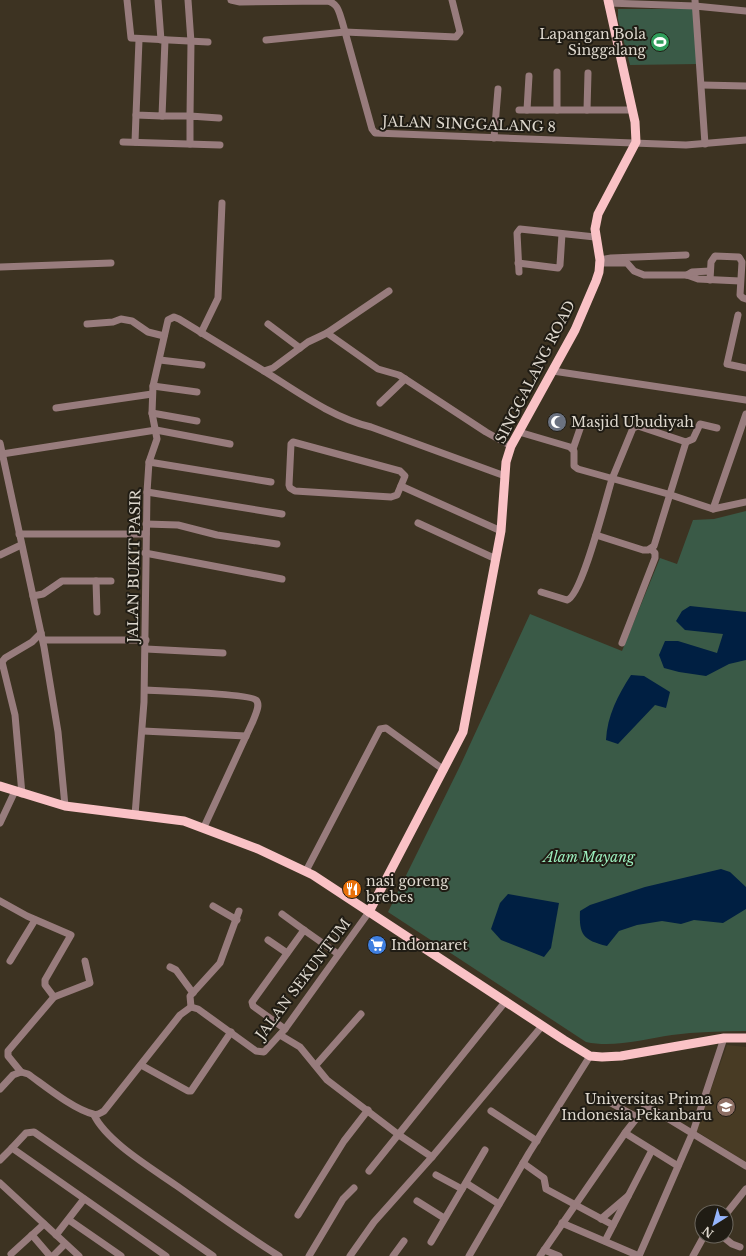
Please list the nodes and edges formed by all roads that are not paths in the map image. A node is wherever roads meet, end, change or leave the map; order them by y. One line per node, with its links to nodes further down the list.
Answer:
1 (127, 0): 11 (street)
2 (158, 0): 12 (street)
3 (188, 0): 14 (street)
4 (231, 0): 5 (street)
5 (327, 0): 10 (street, JALAN SINGGALANG 8)
6 (452, 0): 10 (street)
7 (608, 1): 8 (street); 26 (main road)
8 (695, 3): 9 (street); 19 (street)
9 (746, 11)
10 (345, 32): 13 (street); 31 (street, JALAN SINGGALANG 8)
11 (139, 40): 12 (street); 27 (street)
12 (163, 40): 14 (street); 28 (street)
13 (266, 40)
14 (191, 42): 15 (street); 29 (street)
15 (208, 42)
16 (557, 72): 24 (street)
17 (588, 72): 25 (street)
18 (529, 76): 23 (street)
19 (702, 85): 20 (street); 37 (street)
20 (746, 86)
21 (498, 89): 31 (street)
22 (519, 110): 23 (street)
23 (527, 110): 24 (street)
24 (557, 110): 25 (street)
25 (587, 110): 26 (street)
26 (632, 110): 35 (main road)
27 (136, 115): 28 (street); 34 (street)
28 (162, 116): 29 (street)
29 (190, 116): 30 (street); 36 (street)
30 (219, 118)
31 (494, 138): 35 (street, JALAN SINGGALANG 8)
32 (746, 140): 37 (street, JALAN SINGGALANG 8)
33 (123, 142): 34 (street)
34 (135, 142): 36 (street)
35 (636, 142): 37 (street, JALAN SINGGALANG 8); 41 (main road, SINGGALANG ROAD)
36 (190, 144): 38 (street)
37 (705, 144)
38 (220, 145)
39 (222, 202): 57 (street)
40 (562, 234): 41 (street); 45 (street); 45 (street)
41 (595, 237): 43 (main road, SINGGALANG ROAD)
42 (686, 255): 43 (street)
43 (599, 261): 49 (street); 65 (main road, SINGGALANG ROAD)
44 (111, 263): 46 (street)
45 (518, 263): 48 (street)
46 (0, 267)
47 (710, 271): 49 (street); 50 (street); 51 (street)
48 (519, 272)
49 (687, 275): 50 (street)
50 (710, 280): 51 (street)
51 (740, 281): 53 (street)
52 (389, 291): 58 (street)
53 (746, 299)
54 (738, 315): 63 (street)
55 (87, 324): 59 (street)
56 (268, 324): 60 (street)
57 (201, 333): 59 (street, JALAN BUKIT PASIR); 64 (street)
58 (327, 333): 60 (street); 66 (street)
59 (164, 336): 61 (street, JALAN BUKIT PASIR)
60 (300, 348): 64 (street)
61 (160, 360): 62 (street); 67 (street, JALAN BUKIT PASIR)
62 (202, 365)
63 (746, 368)
64 (264, 371): 87 (street)
65 (553, 372): 70 (street); 79 (main road, SINGGALANG ROAD)
66 (405, 379): 71 (street); 83 (street)
67 (153, 386): 68 (street); 69 (street, JALAN BUKIT PASIR)
68 (197, 392)
69 (152, 394): 72 (street); 73 (street, JALAN BUKIT PASIR)
70 (746, 400)
71 (380, 403)
72 (56, 408)
73 (152, 413): 76 (street); 78 (street, JALAN BUKIT PASIR)
74 (746, 414): 94 (street)
75 (583, 420): 84 (street)
76 (197, 421)
77 (717, 428): 80 (street)
78 (156, 430): 82 (street); 85 (street); 86 (street, JALAN BUKIT PASIR)
79 (519, 432): 83 (main road, SINGGALANG ROAD); 84 (street)
80 (686, 442): 88 (street); 92 (street)
81 (0, 443): 85 (street)
82 (230, 444)
83 (511, 446): 87 (main road, SINGGALANG ROAD)
84 (573, 449): 88 (street)
85 (2, 454): 99 (street)
86 (150, 462): 89 (street); 91 (street, JALAN BUKIT PASIR)
87 (505, 476): 98 (main road, SINGGALANG ROAD)
88 (612, 480): 92 (street); 101 (street)
89 (271, 482)
90 (401, 486): 90 (street); 98 (street)
91 (146, 492): 95 (street); 97 (street, JALAN BUKIT PASIR)
92 (668, 494): 94 (street); 104 (street)
93 (746, 502): 94 (street)
94 (713, 509)
95 (282, 514)
96 (418, 523): 107 (street)
97 (146, 524): 100 (street, JALAN BUKIT PASIR); 102 (street)
98 (501, 531): 107 (main road, SINGGALANG ROAD)
99 (19, 534): 100 (street); 103 (street)
100 (146, 534): 105 (street, JALAN BUKIT PASIR)
101 (596, 535): 104 (street); 111 (street)
102 (277, 544)
103 (21, 545): 106 (street); 112 (street)
104 (651, 549): 116 (street)
105 (145, 553): 108 (street); 115 (street, JALAN BUKIT PASIR)
106 (0, 555)
107 (496, 559): 122 (main road, SINGGALANG ROAD)
108 (282, 579)
109 (96, 581): 110 (street); 112 (street); 113 (street)
110 (111, 581)
111 (541, 592)
112 (33, 596): 114 (street)
113 (97, 612)
114 (42, 637): 115 (street); 124 (street); 125 (street)
115 (146, 640): 117 (street, JALAN BUKIT PASIR)
116 (622, 643)
117 (146, 649): 118 (street); 119 (street, JALAN BUKIT PASIR)
118 (223, 652)
119 (145, 690): 120 (street, JALAN BUKIT PASIR); 121 (street)
120 (143, 731): 121 (street); 126 (street, JALAN BUKIT PASIR)
121 (246, 736): 128 (street)
122 (444, 770): 129 (street); 133 (main road, SINGGALANG ROAD)
123 (0, 786): 124 (main road)
124 (18, 792): 125 (main road); 127 (street)
125 (65, 806): 126 (main road)
126 (136, 815): 128 (main road)
127 (0, 822)
128 (204, 827): 129 (main road)
129 (306, 871): 133 (main road)
130 (0, 902): 135 (street)
131 (213, 906): 136 (street)
132 (239, 912): 136 (street)
133 (369, 912): 140 (street, JALAN SEKUNTUM); 146 (main road)
134 (282, 914): 137 (street)
135 (35, 920): 142 (street); 145 (street)
136 (237, 920): 144 (street)
137 (304, 930): 139 (street); 140 (street)
138 (268, 940): 139 (street)
139 (287, 953): 150 (street)
140 (338, 954): 150 (street, JALAN SEKUNTUM)
141 (85, 961): 145 (street)
142 (10, 962)
143 (170, 967): 144 (street)
144 (193, 993): 147 (street)
145 (54, 997): 158 (street)
146 (505, 1002): 149 (main road); 167 (street)
147 (191, 1007): 151 (street, JALAN SEKUNTUM); 156 (street)
148 (362, 1014): 157 (street)
149 (542, 1026): 155 (main road); 172 (street)
150 (285, 1029): 152 (street, JALAN SEKUNTUM)
151 (231, 1032): 152 (street, JALAN SEKUNTUM); 156 (street)
152 (280, 1036): 157 (street)
153 (724, 1038): 154 (main road); 155 (main road); 165 (street)
154 (746, 1038)
155 (590, 1056): 168 (street)
156 (141, 1065): 163 (street)
157 (316, 1065): 161 (street)
158 (21, 1072): 159 (street); 163 (street)
159 (0, 1089)
160 (609, 1102): 164 (street)
161 (368, 1110): 167 (street); 189 (street)
162 (490, 1111): 168 (street)
163 (94, 1115): 212 (street)
164 (638, 1117): 165 (street); 166 (street)
165 (692, 1132): 175 (street); 176 (street)
166 (625, 1133): 171 (street); 188 (street)
167 (399, 1135): 172 (street); 177 (street)
168 (537, 1141): 174 (street)
169 (12, 1148): 173 (street); 184 (street); 211 (street)
170 (486, 1150): 180 (street)
171 (652, 1150): 175 (street); 183 (street)
172 (432, 1157): 214 (street)
173 (0, 1160)
174 (523, 1163): 186 (street); 188 (street)
175 (678, 1166): 199 (street)
176 (746, 1166)
177 (369, 1171)
178 (436, 1176): 180 (street)
179 (0, 1183): 194 (street)
180 (464, 1186): 186 (street); 190 (street)
181 (354, 1188): 213 (street)
182 (746, 1189): 187 (street)
183 (628, 1196): 191 (street); 195 (street)
184 (84, 1199): 192 (street); 210 (street)
185 (417, 1201): 190 (street)
186 (499, 1204): 216 (street)
187 (734, 1204)
188 (575, 1205): 191 (street); 193 (street)
189 (298, 1215)
190 (444, 1218): 200 (street)
191 (601, 1219): 195 (street)
192 (69, 1220): 197 (street); 209 (street)
193 (562, 1223): 199 (street); 205 (street)
194 (44, 1224): 196 (street); 197 (street)
195 (613, 1225): 199 (street)
196 (32, 1235): 206 (street); 207 (street)
197 (56, 1235): 202 (street)
198 (404, 1240): 215 (street)
199 (605, 1241)
200 (431, 1242)
201 (734, 1243): 204 (street)
202 (66, 1244): 207 (street); 208 (street)
203 (700, 1244): 218 (street)
204 (740, 1247)
205 (542, 1253): 217 (street)
206 (11, 1254)
207 (52, 1256)
208 (79, 1256)
209 (121, 1256)
210 (166, 1256)
211 (213, 1256)
212 (278, 1256)
213 (309, 1256)
214 (350, 1256)
215 (393, 1256)
216 (469, 1256)
217 (559, 1256)
218 (693, 1256)

